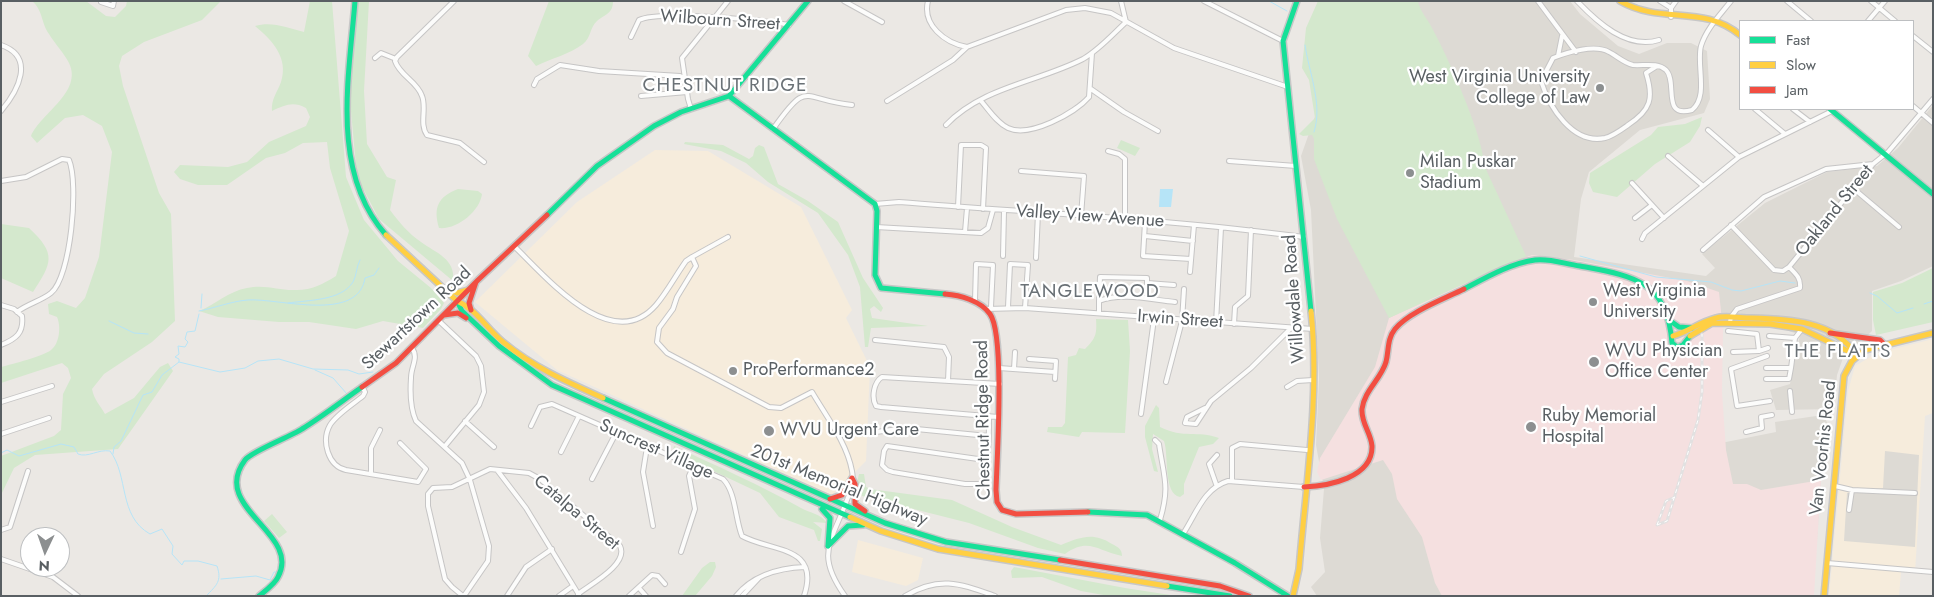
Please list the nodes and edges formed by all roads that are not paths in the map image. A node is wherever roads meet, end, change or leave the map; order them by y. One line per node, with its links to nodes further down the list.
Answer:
1 (114, 1): 20 (street)
2 (355, 1): 120 (street, 201st Memorial Highway)
3 (454, 1): 45 (street)
4 (728, 1): 24 (street)
5 (808, 1): 31 (street)
6 (844, 1): 29 (street)
7 (928, 1): 39 (street)
8 (1121, 1): 30 (street)
9 (1204, 1): 37 (street)
10 (1297, 1): 37 (street, Willowdale Road)
11 (1538, 1): 33 (street)
12 (1577, 1): 36 (street)
13 (1620, 1): 23 (street)
14 (1660, 1): 21 (street)
15 (1676, 1): 21 (street)
16 (1731, 1): 25 (street)
17 (1787, 1): 26 (street)
18 (1871, 1): 22 (street)
19 (1884, 1): 22 (street)
20 (101, 2)
21 (1671, 8): 23 (street)
22 (1879, 8): 27 (street); 28 (street)
23 (1671, 17): 25 (street)
24 (714, 18): 31 (street, Wilbourn Street); 34 (street, Wilbourn Street); 47 (street)
25 (1715, 20): 32 (street); 46 (street)
26 (1810, 20)
27 (1869, 20)
28 (1894, 20)
29 (882, 22)
30 (1126, 22): 39 (street); 42 (street); 49 (street)
31 (790, 25): 53 (street)
32 (1739, 34)
33 (1562, 36): 40 (street); 43 (street)
34 (631, 37)
35 (1914, 37): 41 (street)
36 (1659, 40)
37 (1283, 41): 49 (street, Willowdale Road)
38 (1, 45): 63 (street)
39 (967, 47): 56 (street)
40 (1576, 52): 43 (street); 46 (street)
41 (1933, 52)
42 (1092, 53): 50 (street); 55 (street)
43 (1558, 56): 46 (street)
44 (375, 58): 45 (street)
45 (396, 59): 77 (street)
46 (1657, 66)
47 (685, 79): 48 (street); 51 (street)
48 (534, 86)
49 (1288, 87): 79 (street, Willowdale Road)
50 (1091, 89): 55 (street); 70 (street)
51 (687, 92): 52 (street); 59 (street)
52 (640, 96)
53 (729, 96): 59 (street, Stewartstown Road); 68 (street)
54 (1933, 99): 64 (street, Oakland Street)
55 (981, 100): 67 (street)
56 (887, 101)
57 (852, 105): 68 (street)
58 (1914, 107): 64 (street)
59 (691, 109): 111 (street, Stewartstown Road)
60 (1756, 110): 71 (street)
61 (1794, 110): 65 (street)
62 (1831, 110): 65 (street); 73 (street)
63 (1, 111)
64 (1921, 113): 66 (street); 73 (street, Oakland Street)
65 (1810, 122): 71 (street)
66 (1933, 122)
67 (946, 125)
68 (773, 130): 86 (street)
69 (1708, 130): 75 (street)
70 (1158, 131)
71 (1785, 134): 75 (street)
72 (1108, 151): 97 (street)
73 (1884, 154): 78 (street, Oakland Street); 85 (street)
74 (1668, 156): 83 (street)
75 (1739, 157): 83 (street)
76 (1229, 161): 79 (street)
77 (484, 162)
78 (1873, 164): 84 (street, Oakland Street); 100 (street)
79 (1296, 166): 108 (street, Willowdale Road)
80 (1021, 170): 94 (street)
81 (1, 180): 132 (street)
82 (1632, 183): 87 (street)
83 (1702, 185): 96 (street)
84 (1854, 189): 102 (street); 117 (street, Oakland Street)
85 (1933, 194)
86 (875, 204): 88 (street, Valley View Avenue); 101 (street)
87 (1652, 205): 95 (street); 96 (street)
88 (958, 207): 89 (street, Valley View Avenue); 90 (street)
89 (968, 208): 90 (street, Valley View Avenue); 105 (street)
90 (983, 209): 91 (street, Valley View Avenue)
91 (993, 210): 92 (street, Valley View Avenue); 105 (street)
92 (1004, 211): 93 (street, Valley View Avenue); 113 (street)
93 (1038, 213): 94 (street, Valley View Avenue); 115 (street)
94 (1081, 216): 97 (street, Valley View Avenue)
95 (1635, 218)
96 (1664, 218): 109 (street)
97 (1125, 219): 98 (street, Valley View Avenue)
98 (1145, 222): 99 (street, Valley View Avenue); 107 (street)
99 (1194, 225): 103 (street, Valley View Avenue); 110 (street)
100 (1731, 225): 112 (street); 117 (street)
101 (876, 227): 105 (street); 126 (street)
102 (1899, 227)
103 (1221, 228): 104 (street, Valley View Avenue); 142 (street)
104 (1251, 230): 108 (street, Valley View Avenue); 143 (street)
105 (965, 232)
106 (728, 236): 114 (street)
107 (1145, 236): 110 (street); 116 (street)
108 (1304, 237): 146 (street, Willowdale Road)
109 (1642, 239)
110 (1193, 241): 116 (street)
111 (515, 247): 114 (street); 119 (street, Stewartstown Road)
112 (1703, 250)
113 (1003, 256)
114 (692, 257): 212 (street)
115 (1036, 258)
116 (1191, 260): 118 (street)
117 (1789, 268): 138 (street, Oakland Street)
118 (1190, 272)
119 (476, 282): 123 (street, Stewartstown Road); 135 (street)
120 (440, 285): 123 (street); 124 (street, 201st Memorial Highway)
121 (1174, 285): 125 (street)
122 (1184, 289): 141 (street)
123 (468, 290): 124 (street, Stewartstown Road)
124 (457, 301): 134 (street, Stewartstown Road); 135 (street, 201st Memorial Highway); 140 (street, 201st Memorial Highway)
125 (1100, 301): 127 (street); 133 (street)
126 (975, 302): 130 (street); 130 (street)
127 (1175, 302)
128 (1, 304): 132 (street)
129 (1008, 307): 130 (street, Irwin Street); 131 (street, Irwin Street); 131 (street)
130 (989, 308): 166 (street, Chestnut Ridge Road)
131 (1026, 308): 133 (street, Irwin Street)
132 (17, 312): 156 (street)
133 (1098, 313): 136 (street, Irwin Street)
134 (444, 315): 139 (street, Stewartstown Road); 140 (street)
135 (476, 315): 222 (street, 201st Memorial Highway)
136 (1154, 319): 141 (street, Irwin Street); 185 (street)
137 (1669, 320): 144 (street); 151 (street); 152 (street); 218 (street)
138 (1730, 320): 144 (street); 147 (street); 149 (street); 152 (street)
139 (439, 321): 158 (street, Stewartstown Road); 191 (street)
140 (471, 321): 221 (street, 201st Memorial Highway)
141 (1182, 321): 142 (street, Irwin Street); 175 (street)
142 (1216, 323): 143 (street, Irwin Street)
143 (1234, 324): 145 (street, Irwin Street)
144 (1695, 327): 152 (street)
145 (1290, 329): 146 (street, Irwin Street); 183 (street)
146 (1314, 329): 173 (street, Willowdale Road)
147 (1802, 329): 154 (street); 163 (street)
148 (1728, 331): 160 (street)
149 (1830, 333): 157 (street); 163 (street)
150 (1933, 333): 157 (street)
151 (1673, 336): 152 (street); 152 (street)
152 (1682, 336)
153 (1769, 336): 154 (street)
154 (1795, 338): 168 (street)
155 (874, 340): 174 (street)
156 (1, 344)
157 (1885, 345): 163 (street)
158 (412, 348): 179 (street, Stewartstown Road); 201 (street)
159 (1768, 348): 160 (street)
160 (1758, 351): 162 (street)
161 (1015, 352): 169 (street)
162 (1733, 352)
163 (1856, 355): 217 (street, Van Voorhis Road)
164 (1767, 356): 181 (street)
165 (1029, 359): 170 (street)
166 (1000, 368): 169 (street); 176 (street, Chestnut Ridge Road)
167 (1766, 368): 168 (street)
168 (1791, 368): 172 (street)
169 (1014, 369): 170 (street)
170 (1055, 372): 171 (street)
171 (1055, 378)
172 (1766, 379)
173 (1313, 380): 178 (street); 204 (street, Willowdale Road)
174 (948, 381): 176 (street); 188 (street)
175 (1166, 382)
176 (1000, 384): 189 (street, Chestnut Ridge Road)
177 (52, 386): 182 (street)
178 (1287, 387)
179 (363, 388): 211 (street); 245 (street, Stewartstown Road)
180 (1790, 391): 184 (street)
181 (1770, 401)
182 (1, 402)
183 (1205, 408): 183 (street)
184 (1792, 412)
185 (1141, 414)
186 (1772, 415): 196 (street)
187 (579, 416): 192 (street, Suncrest Village); 194 (street, Suncrest Village); 205 (street)
188 (990, 417): 189 (street); 198 (street)
189 (998, 417): 226 (street, Chestnut Ridge Road)
190 (49, 418): 197 (street)
191 (465, 421): 201 (street); 203 (street)
192 (531, 426)
193 (380, 430): 211 (street)
194 (616, 432): 202 (street, Suncrest Village); 213 (street)
195 (876, 432): 198 (street)
196 (1746, 432)
197 (1, 434)
198 (988, 436): 207 (street)
199 (1155, 440): 226 (street)
200 (400, 443): 211 (street)
201 (445, 446): 214 (street)
202 (647, 447): 208 (street, Suncrest Village); 228 (street)
203 (494, 448)
204 (1307, 450): 215 (street); 218 (street, Willowdale Road)
205 (561, 452)
206 (1217, 455): 216 (street)
207 (986, 460): 207 (street)
208 (693, 467): 234 (street); 237 (street, Suncrest Village)
209 (497, 470): 214 (street); 233 (street); 243 (street, Catalpa Street)
210 (28, 471): 230 (street)
211 (371, 474)
212 (852, 478): 222 (street); 223 (street); 229 (street)
213 (592, 479)
214 (470, 480): 246 (street); 246 (street)
215 (1232, 481): 216 (street); 218 (street)
216 (1216, 484): 231 (street)
217 (1835, 486): 219 (street); 236 (street, Van Voorhis Road)
218 (1304, 487): 260 (street, Willowdale Road)
219 (1852, 490): 220 (street); 224 (street)
220 (1915, 493)
221 (805, 499): 225 (street, 201st Memorial Highway); 232 (street)
222 (828, 499): 223 (street, 201st Memorial Highway)
223 (845, 506): 225 (street); 229 (street, 201st Memorial Highway)
224 (1849, 510)
225 (842, 514): 227 (street, 201st Memorial Highway); 232 (street)
226 (1160, 520): 231 (street, Chestnut Ridge Road)
227 (867, 525): 232 (street); 257 (street, 201st Memorial Highway)
228 (653, 526)
229 (898, 528): 258 (street, 201st Memorial Highway)
230 (1, 530)
231 (1184, 534): 259 (street, Chestnut Ridge Road)
232 (828, 546): 254 (street)
233 (552, 549): 241 (street); 247 (street)
234 (681, 552)
235 (1, 558): 244 (street)
236 (1827, 563): 238 (street); 261 (street, Van Voorhis Road)
237 (805, 567): 239 (street); 253 (street)
238 (1933, 572)
239 (762, 574): 251 (street); 252 (street)
240 (665, 584): 242 (street)
241 (573, 586): 243 (street); 248 (street)
242 (639, 588): 249 (street); 250 (street)
243 (579, 595)
244 (78, 596)
245 (259, 596)
246 (464, 596)
247 (507, 596)
248 (559, 596)
249 (629, 596)
250 (646, 596)
251 (736, 596)
252 (742, 596)
253 (804, 596)
254 (845, 596)
255 (906, 596): 256 (street)
256 (995, 596)
257 (1230, 596)
258 (1249, 596)
259 (1288, 596)
260 (1293, 596)
261 (1824, 596)

